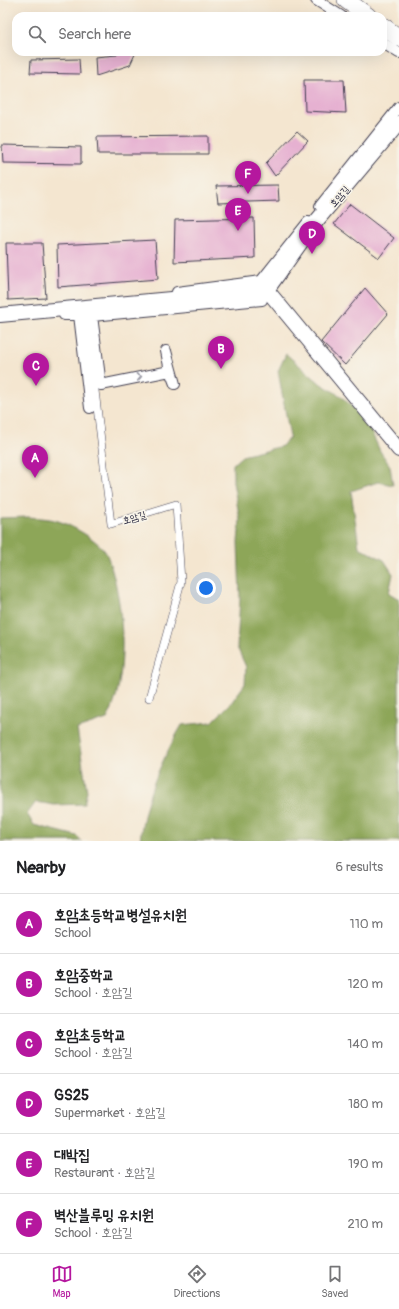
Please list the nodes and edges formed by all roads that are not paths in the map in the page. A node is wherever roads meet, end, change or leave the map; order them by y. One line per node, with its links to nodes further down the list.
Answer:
1 (316, 0): 3 (street)
2 (346, 0): 4 (street)
3 (335, 12)
4 (362, 12)
5 (387, 29): 6 (street)
6 (399, 38)
7 (387, 46): 8 (street)
8 (399, 53)
9 (399, 107): 13 (street)
10 (399, 123): 11 (street, 호암길)
11 (264, 295): 12 (street); 15 (street, one-way to 15); 17 (street)
12 (85, 308): 13 (street); 18 (lane, 호암길)
13 (0, 316)
14 (0, 321): 16 (street)
15 (170, 371)
16 (90, 408)
17 (399, 450)
18 (149, 698)

